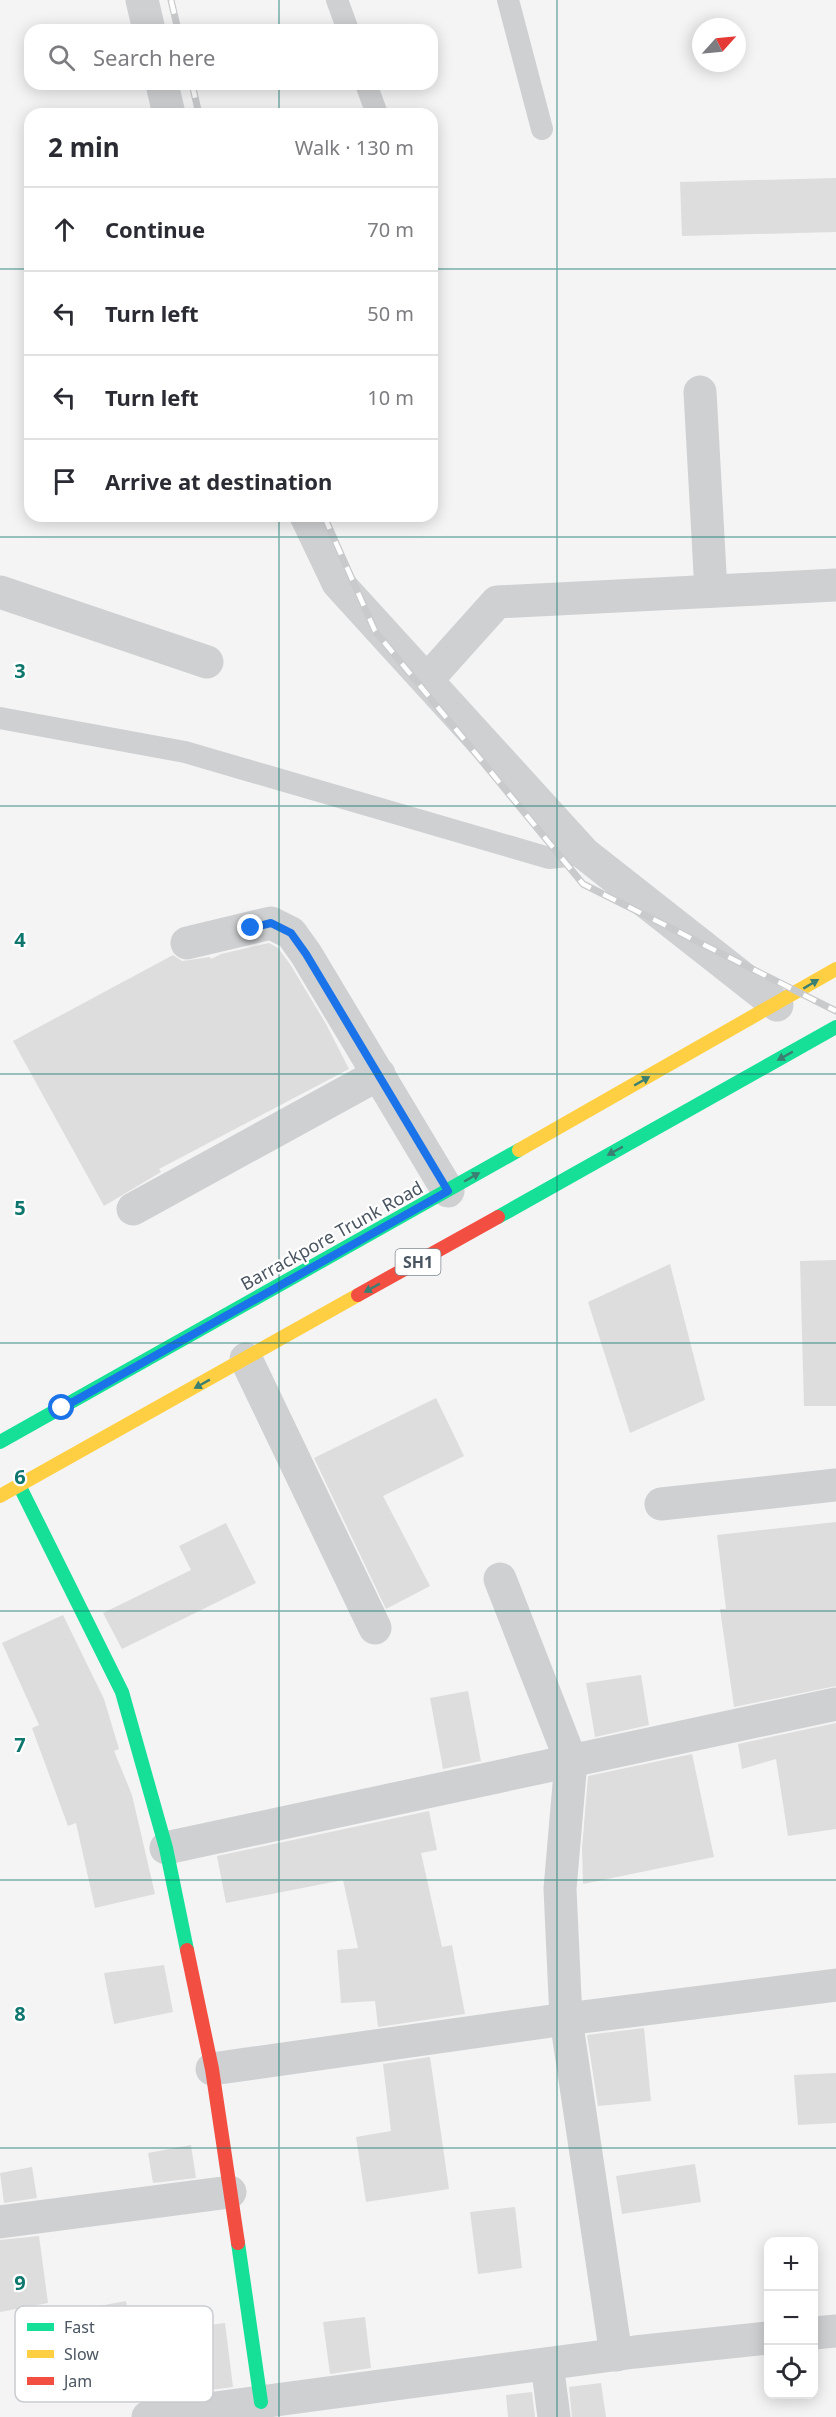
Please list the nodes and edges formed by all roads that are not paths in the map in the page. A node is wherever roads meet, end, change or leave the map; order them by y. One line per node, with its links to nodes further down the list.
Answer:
1 (142, 0): 4 (street)
2 (337, 0): 5 (lane)
3 (508, 0): 10 (lane)
4 (148, 24)
5 (346, 24)
6 (163, 90): 8 (street)
7 (368, 90): 9 (lane)
8 (168, 108)
9 (375, 108)
10 (542, 129)
11 (700, 392): 14 (street)
12 (309, 522): 17 (street)
13 (836, 585): 14 (street)
14 (711, 591): 17 (street)
15 (0, 592): 16 (street)
16 (207, 663)
17 (427, 680): 19 (street)
18 (0, 718): 19 (lane)
19 (585, 854): 22 (street)
20 (187, 943): 24 (street)
21 (836, 969): 22 (main road, Barrackpore Trunk Road / SH1, one-way to 21)
22 (777, 1005): 25 (main road, Barrackpore Trunk Road / SH1, one-way to 22)
23 (836, 1027): 27 (main road, SH1, one-way to 27)
24 (379, 1074): 25 (street); 26 (street)
25 (448, 1191): 28 (main road, Barrackpore Trunk Road / SH1)
26 (133, 1209)
27 (246, 1359): 29 (main road, SH1, one-way to 29); 34 (street)
28 (0, 1442)
29 (19, 1485): 31 (main road, SH1); 37 (main road)
30 (836, 1485): 32 (street)
31 (0, 1496)
32 (661, 1504)
33 (500, 1579): 36 (street)
34 (375, 1628)
35 (836, 1704): 36 (street)
36 (571, 1761): 37 (street); 39 (street)
37 (166, 1848): 40 (main road)
38 (836, 1985): 39 (street)
39 (566, 2019): 40 (street); 46 (street)
40 (212, 2069): 41 (main road)
41 (230, 2192): 42 (street); 48 (main road)
42 (0, 2222)
43 (836, 2331): 44 (street)
44 (818, 2333)
45 (764, 2338): 46 (street)
46 (616, 2355): 47 (street)
47 (547, 2364): 49 (street); 51 (street)
48 (261, 2402): 49 (street); 50 (street)
49 (362, 2403)
50 (148, 2417)
51 (554, 2417)

